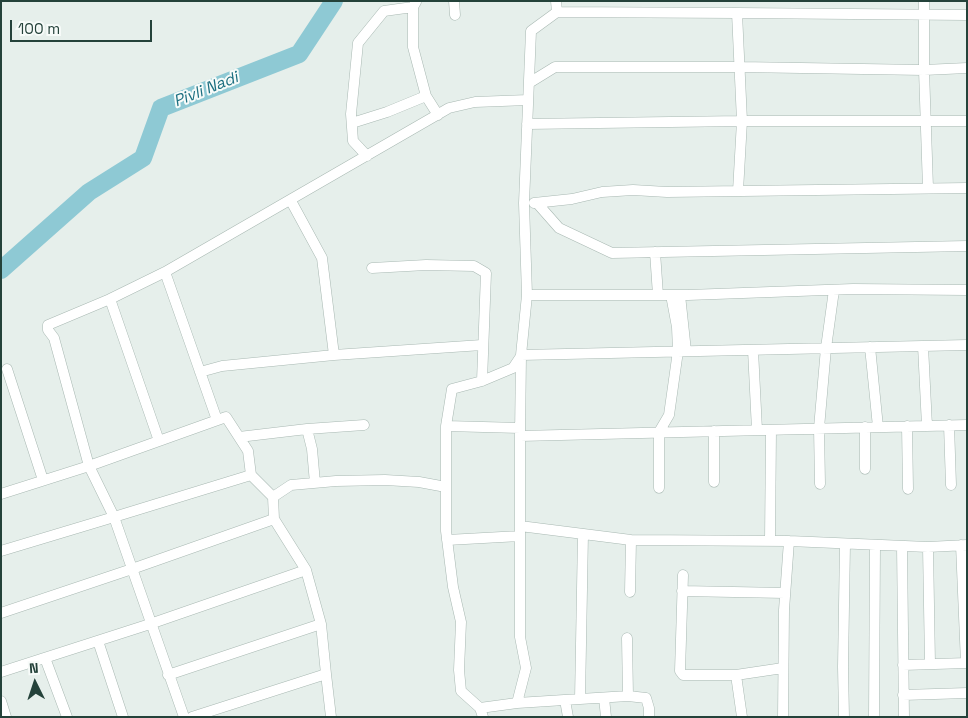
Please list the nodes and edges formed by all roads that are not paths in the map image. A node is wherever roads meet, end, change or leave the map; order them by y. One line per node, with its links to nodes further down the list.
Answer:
1 (454, 1): 7 (street)
2 (556, 1): 5 (street)
3 (924, 1): 8 (street)
4 (414, 4): 14 (street); 20 (street)
5 (557, 12): 6 (street); 13 (street)
6 (737, 13): 8 (street); 10 (street)
7 (455, 15)
8 (924, 15): 9 (street); 12 (street)
9 (967, 15)
10 (740, 67): 12 (street); 13 (street); 18 (street)
11 (967, 68): 12 (street)
12 (924, 70): 17 (street)
13 (529, 83): 15 (street)
14 (426, 96): 16 (street); 20 (street)
15 (528, 100): 16 (street); 21 (street)
16 (438, 115): 22 (street)
17 (926, 120): 18 (street); 19 (street); 23 (street)
18 (742, 121): 21 (street); 25 (street)
19 (967, 121)
20 (352, 123): 22 (street)
21 (527, 124): 27 (street)
22 (367, 156): 26 (street)
23 (928, 188): 24 (street); 25 (street)
24 (967, 188)
25 (738, 191): 28 (street)
26 (291, 201): 32 (street); 46 (street)
27 (524, 203): 28 (street); 35 (street)
28 (537, 203): 30 (street)
29 (967, 246): 30 (street)
30 (655, 252): 36 (street)
31 (372, 268): 39 (street)
32 (165, 272): 38 (street); 49 (street)
33 (834, 290): 34 (street); 37 (street); 43 (street)
34 (967, 290)
35 (526, 295): 36 (street); 47 (street)
36 (658, 295): 37 (street)
37 (675, 295): 45 (street)
38 (110, 299): 68 (street); 69 (street)
39 (482, 345): 46 (street); 50 (street)
40 (967, 345): 41 (street)
41 (923, 346): 42 (street); 57 (street)
42 (870, 347): 43 (street); 59 (street)
43 (826, 348): 44 (street); 60 (street)
44 (753, 350): 45 (street); 62 (street)
45 (682, 351): 47 (street); 66 (street)
46 (334, 355): 49 (street)
47 (521, 355): 50 (street); 65 (street)
48 (7, 369): 72 (street)
49 (200, 372): 51 (street)
50 (482, 381): 55 (street)
51 (217, 420): 67 (street); 68 (street)
52 (364, 425): 61 (street)
53 (949, 425): 54 (street); 57 (street); 76 (street)
54 (967, 425)
55 (446, 426): 65 (street); 77 (street)
56 (907, 426): 57 (street); 59 (street); 79 (street)
57 (927, 426)
58 (865, 427): 59 (street); 60 (street); 70 (street)
59 (878, 427)
60 (818, 428): 63 (street); 75 (street)
61 (307, 429): 67 (street); 74 (street)
62 (757, 430): 63 (street); 64 (street)
63 (771, 430): 88 (street)
64 (714, 431): 66 (street); 73 (street)
65 (520, 432): 66 (street); 84 (street)
66 (659, 432): 78 (street)
67 (239, 438): 71 (street)
68 (160, 441): 69 (street)
69 (89, 466): 72 (street); 82 (street)
70 (865, 470)
71 (251, 475): 81 (street); 82 (street)
72 (43, 480): 80 (street)
73 (714, 482)
74 (315, 483): 77 (street); 81 (street)
75 (820, 484)
76 (951, 485)
77 (446, 487): 86 (street)
78 (660, 488)
79 (908, 489)
80 (1, 494)
81 (273, 497): 83 (street)
82 (114, 518): 95 (street); 96 (street)
83 (274, 519): 96 (street); 97 (street)
84 (520, 531): 85 (street); 86 (street); 126 (street)
85 (583, 534): 87 (street); 123 (street)
86 (447, 540): 127 (street)
87 (631, 540): 88 (street); 101 (street)
88 (770, 541): 89 (street)
89 (789, 541): 90 (street); 102 (street)
90 (845, 544): 91 (street); 139 (street)
91 (875, 545): 93 (street); 140 (street)
92 (964, 545): 94 (street); 98 (street)
93 (902, 546): 94 (street); 113 (street)
94 (928, 548): 112 (street)
95 (1, 551)
96 (132, 569): 104 (street); 105 (street)
97 (306, 570): 105 (street); 106 (street)
98 (965, 574): 103 (street)
99 (683, 575): 100 (street)
100 (682, 591): 102 (street); 118 (street)
101 (630, 592)
102 (785, 592): 114 (street)
103 (965, 602): 107 (street)
104 (1, 613)
105 (150, 624): 109 (street); 117 (street)
106 (321, 624): 116 (street); 117 (street)
107 (966, 634): 111 (street)
108 (627, 638): 121 (street)
109 (98, 641): 110 (street); 130 (street)
110 (45, 658): 115 (street); 129 (street)
111 (966, 663): 112 (street)
112 (930, 664): 113 (street)
113 (903, 665): 120 (street)
114 (783, 668): 118 (street); 138 (street)
115 (1, 672)
116 (326, 674): 132 (street); 133 (street)
117 (168, 675): 131 (street)
118 (736, 675): 137 (street)
119 (967, 693): 120 (street)
120 (903, 694): 141 (street)
121 (628, 696): 122 (street); 136 (street)
122 (604, 698): 123 (street); 135 (street)
123 (580, 699): 124 (street)
124 (565, 700): 126 (street); 134 (street)
125 (1, 702): 128 (street)
126 (517, 703): 127 (street)
127 (482, 712)
128 (6, 717)
129 (67, 717)
130 (123, 717)
131 (184, 717)
132 (192, 717)
133 (331, 717)
134 (568, 717)
135 (606, 717)
136 (649, 717)
137 (742, 717)
138 (783, 717)
139 (844, 717)
140 (874, 717)
141 (904, 717)

